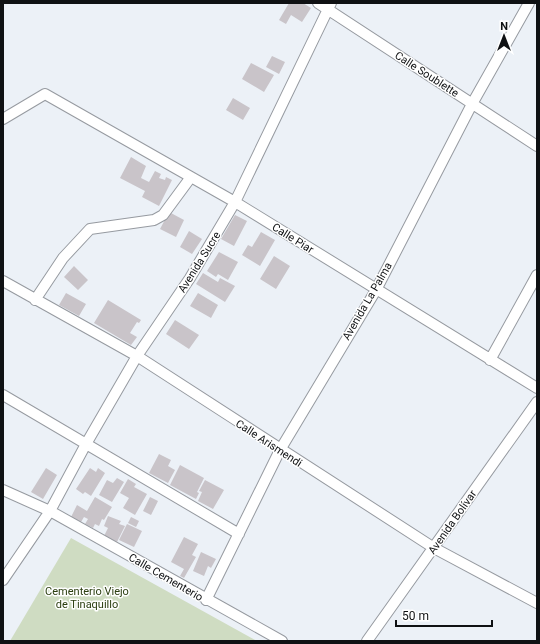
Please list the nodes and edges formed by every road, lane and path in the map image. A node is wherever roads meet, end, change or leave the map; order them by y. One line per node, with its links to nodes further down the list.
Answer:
1 (318, 3): 3 (street, Calle Soublette)
2 (529, 3): 4 (street, Avenida La Palma)
3 (329, 6): 4 (street, Calle Soublette); 8 (street, Avenida Sucre)
4 (472, 104): 6 (street, Calle Soublette); 11 (street, Avenida La Palma)
5 (3, 119): 7 (street, Calle Piar)
6 (537, 146)
7 (191, 177): 8 (street, Calle Piar); 12 (street)
8 (235, 202): 11 (street, Calle Piar); 13 (street, Avenida Sucre)
9 (537, 275): 14 (street)
10 (3, 281): 12 (street, Calle Arismendi)
11 (376, 290): 14 (street, Calle Piar); 19 (street, Avenida La Palma)
12 (36, 300): 13 (street, Calle Arismendi)
13 (137, 356): 18 (street, Avenida Sucre); 19 (street, Calle Arismendi)
14 (490, 360): 15 (street, Calle Piar)
15 (537, 388)
16 (3, 395): 18 (street)
17 (537, 402): 23 (street, Avenida Bolívar)
18 (86, 444): 21 (street, Avenida Sucre); 22 (street)
19 (280, 450): 22 (street, Avenida La Palma); 23 (street, Calle Arismendi)
20 (3, 490): 21 (street, Calle Cementerio)
21 (50, 511): 24 (street, Avenida Sucre); 25 (street, Calle Cementerio)
22 (239, 534): 25 (street, Avenida La Palma)
23 (434, 548): 26 (street, Calle Arismendi); 28 (street, Avenida Bolívar)
24 (3, 580)
25 (206, 600): 27 (street, Calle Cementerio)
26 (537, 603)
27 (282, 641)
28 (367, 641)

